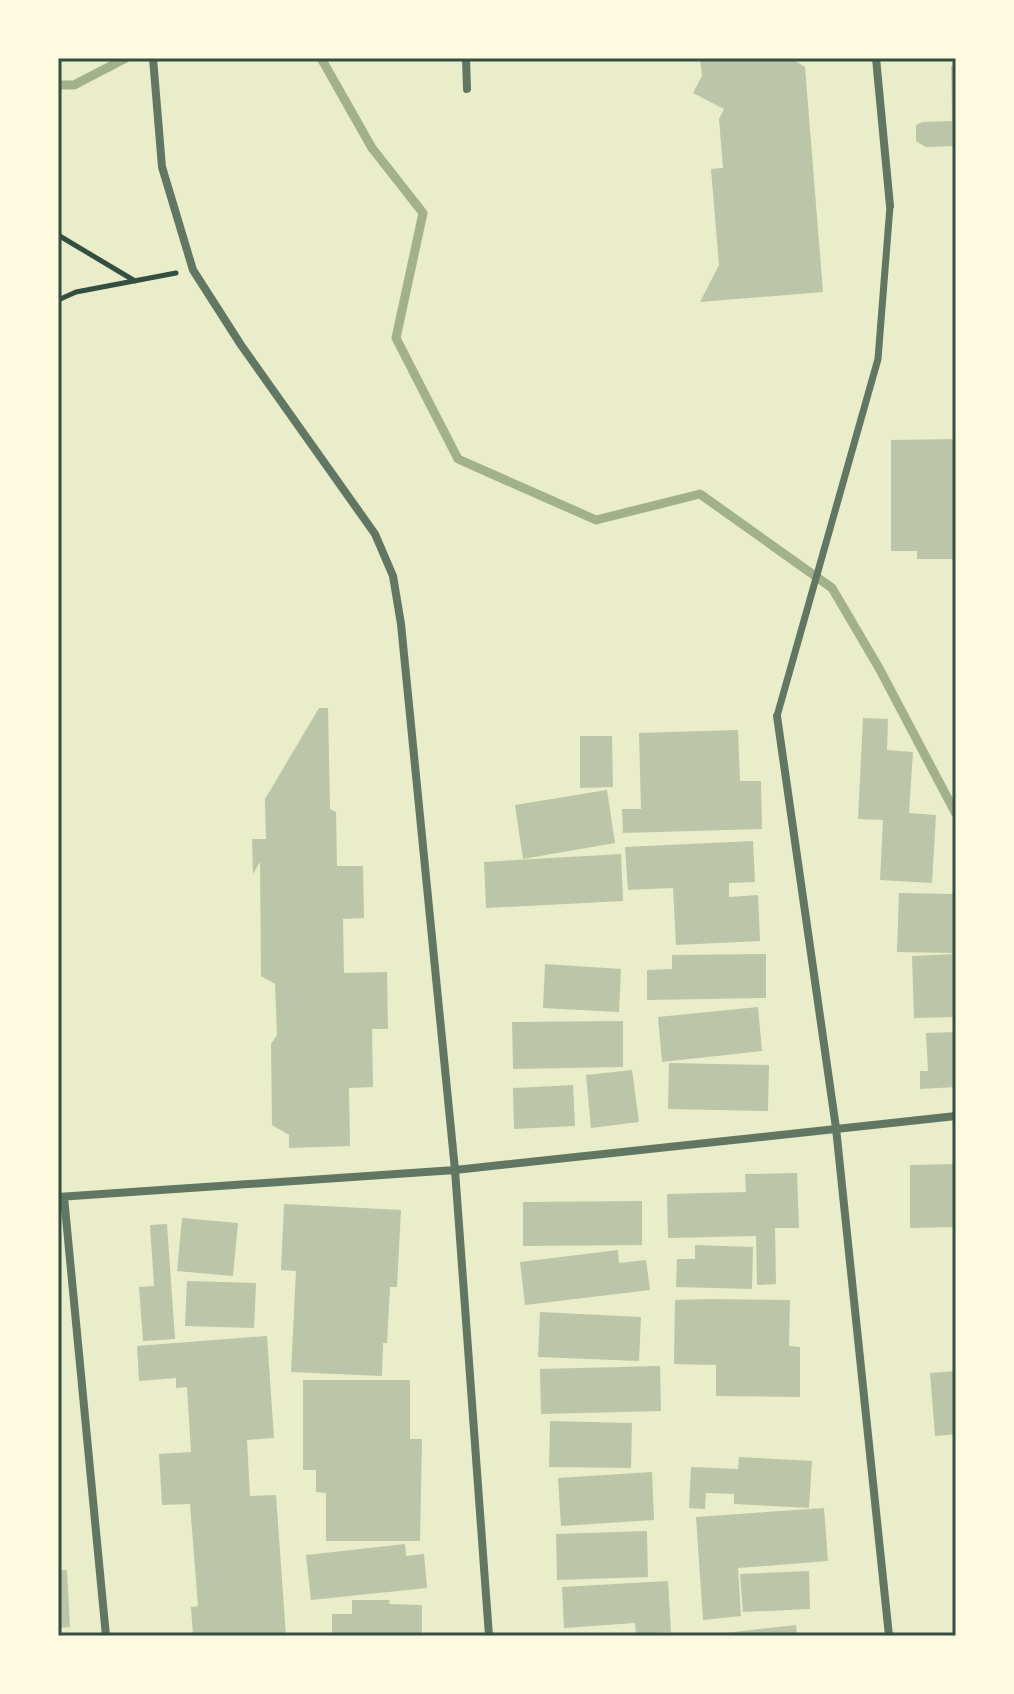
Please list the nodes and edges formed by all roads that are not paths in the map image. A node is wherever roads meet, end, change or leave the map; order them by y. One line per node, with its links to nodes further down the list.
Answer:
1 (153, 58): 9 (street)
2 (466, 58): 4 (street)
3 (876, 58): 5 (street)
4 (467, 89)
5 (890, 206): 6 (street)
6 (777, 716): 8 (street)
7 (956, 1116): 8 (street)
8 (836, 1128): 9 (street); 13 (street)
9 (455, 1170): 10 (street); 12 (street)
10 (61, 1197): 11 (street)
11 (106, 1636)
12 (489, 1636)
13 (889, 1636)

